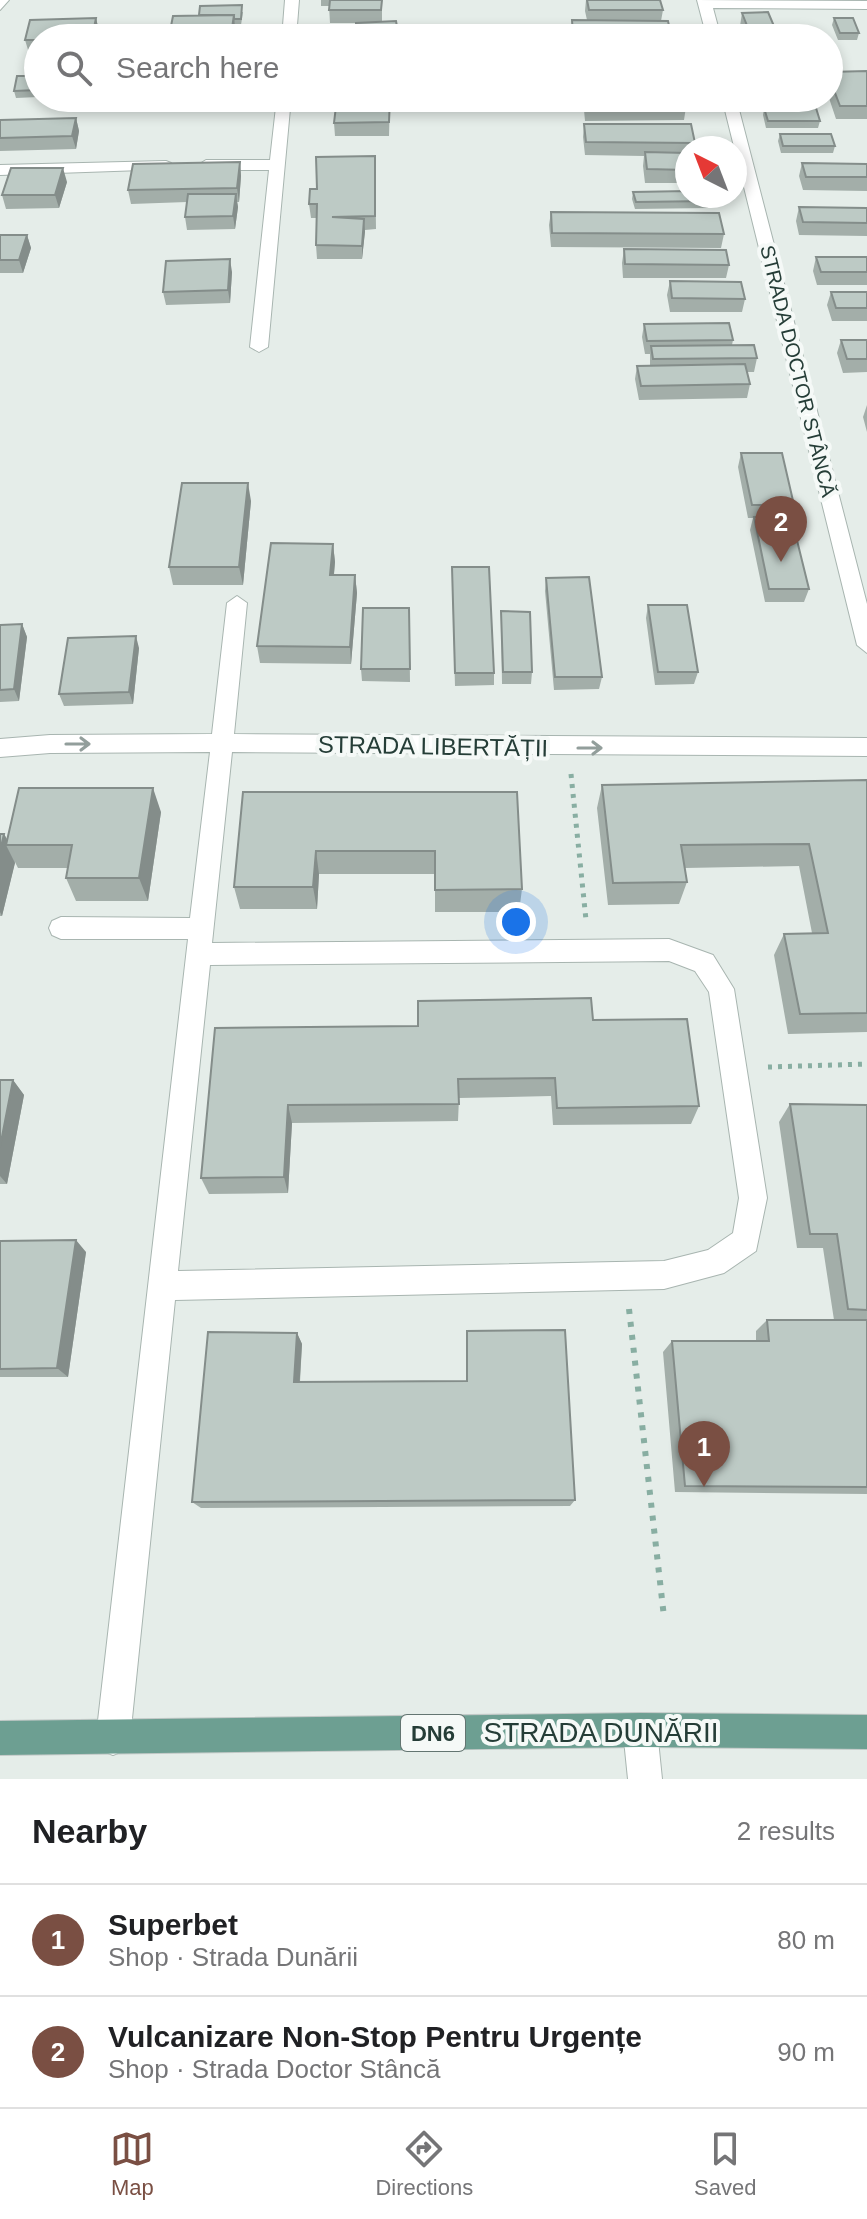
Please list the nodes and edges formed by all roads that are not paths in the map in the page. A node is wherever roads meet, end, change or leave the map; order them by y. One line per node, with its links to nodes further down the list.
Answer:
1 (2, 0): 5 (street)
2 (292, 0): 6 (street)
3 (705, 2): 4 (street); 7 (street)
4 (867, 5)
5 (0, 6)
6 (290, 24)
7 (710, 24)
8 (282, 112): 10 (street)
9 (733, 112): 14 (street, STRADA DOCTOR STÂNCĂ)
10 (276, 165): 11 (street); 12 (street)
11 (0, 170)
12 (259, 347)
13 (237, 603): 15 (street)
14 (867, 645)
15 (223, 743): 16 (street, STRADA LIBERTĂȚII, one-way to 16); 17 (street, STRADA LIBERTĂȚII, one-way to 15); 19 (street)
16 (867, 747)
17 (0, 748)
18 (61, 928): 19 (street)
19 (202, 941): 20 (street); 20 (street)
20 (164, 1286): 24 (street)
21 (640, 1730): 22 (main road, STRADA DUNĂRII / DN6); 24 (main road, STRADA DUNĂRII / DN6); 25 (street)
22 (867, 1732)
23 (0, 1738): 24 (main road, STRADA DUNĂRII / DN6)
24 (113, 1738)
25 (645, 1779)

